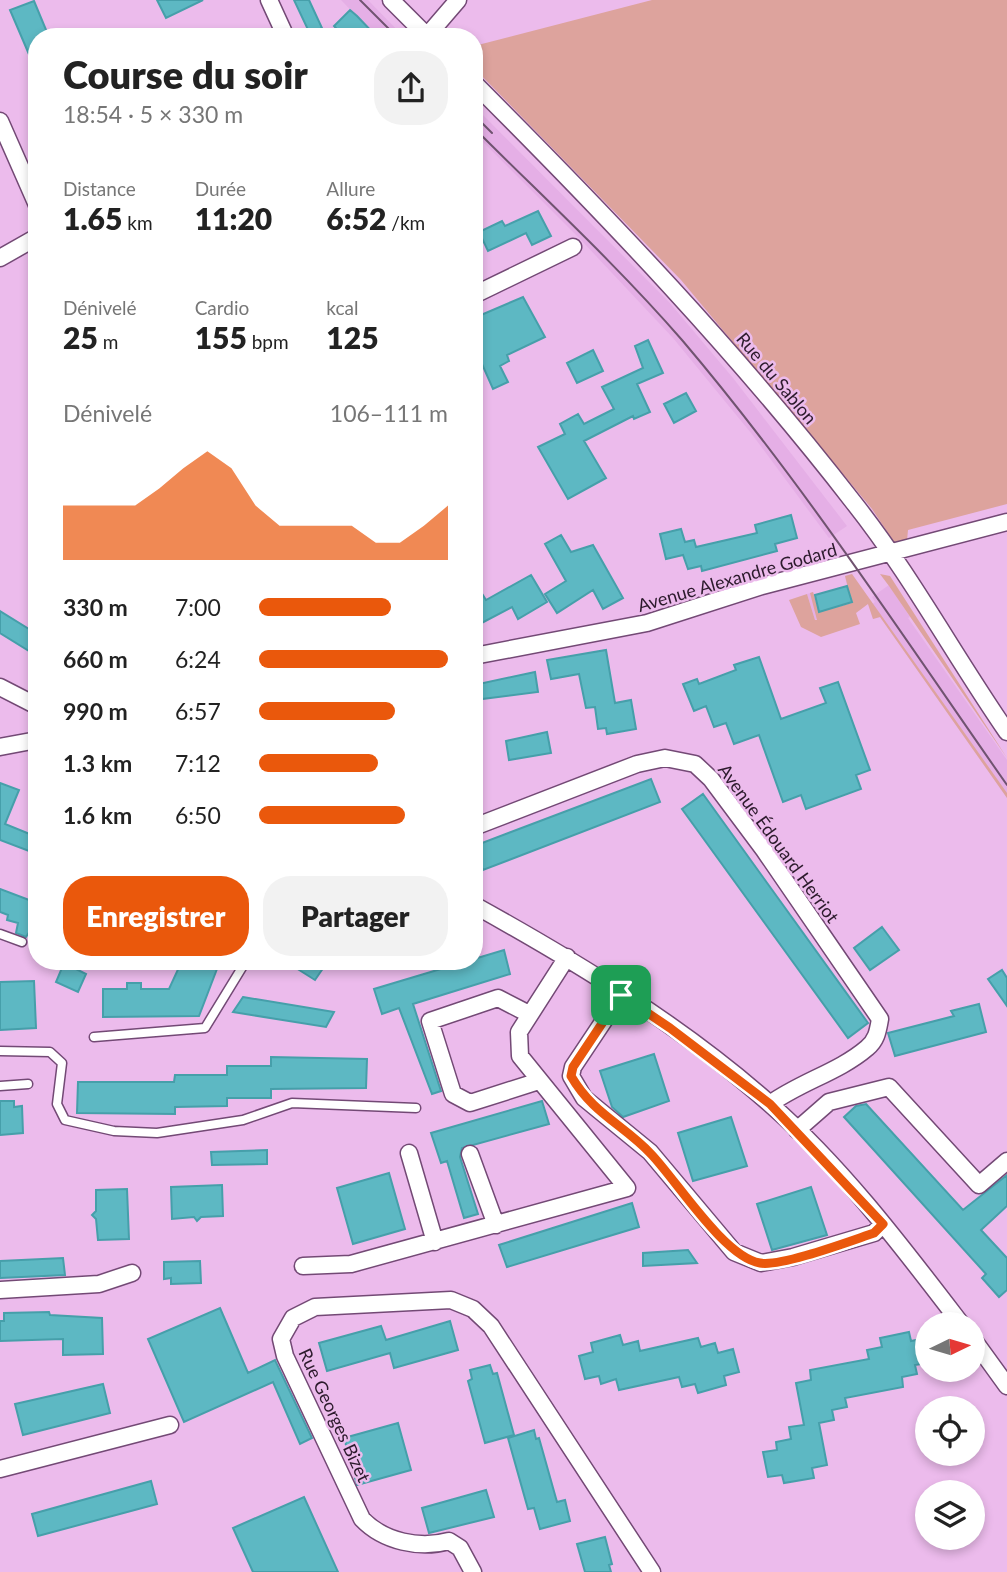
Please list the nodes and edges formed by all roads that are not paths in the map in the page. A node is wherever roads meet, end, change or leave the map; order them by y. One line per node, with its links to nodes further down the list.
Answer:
1 (269, 0): 4 (street)
2 (391, 0): 5 (street)
3 (458, 0): 6 (street)
4 (282, 28)
5 (420, 28)
6 (435, 28)
7 (483, 92): 15 (street, Rue du Sablon)
8 (0, 121): 9 (street)
9 (28, 185)
10 (28, 242): 12 (street)
11 (573, 247): 13 (street)
12 (0, 258)
13 (483, 291)
14 (1007, 522): 15 (street, Avenue Alexandre Godard)
15 (890, 554): 16 (street, Avenue Alexandre Godard); 19 (street, Rue du Sablon)
16 (483, 654)
17 (0, 687): 18 (street)
18 (28, 701)
19 (1007, 732)
20 (28, 742): 21 (street)
21 (0, 747)
22 (483, 824): 35 (street, Avenue Édouard Herriot)
23 (483, 910): 26 (street)
24 (0, 934): 25 (lane)
25 (22, 942)
26 (567, 957): 28 (street); 29 (street)
27 (240, 970): 30 (lane)
28 (621, 995): 35 (street); 42 (street)
29 (529, 1014): 32 (street); 32 (street)
30 (94, 1037)
31 (0, 1051): 36 (lane)
32 (540, 1081): 41 (street)
33 (27, 1084): 34 (lane)
34 (0, 1086)
35 (770, 1104): 37 (street)
36 (416, 1108)
37 (797, 1130): 40 (street); 42 (street)
38 (409, 1153): 43 (street)
39 (470, 1154): 41 (street)
40 (1007, 1161)
41 (496, 1224): 43 (street)
42 (883, 1224): 47 (street)
43 (435, 1242): 44 (street)
44 (303, 1266)
45 (132, 1273): 46 (street)
46 (0, 1290)
47 (952, 1312)
48 (985, 1356): 49 (street)
49 (1007, 1386)
50 (170, 1425): 51 (street)
51 (0, 1469)
52 (473, 1572): 53 (street, Rue Georges Bizet)
53 (652, 1572)

